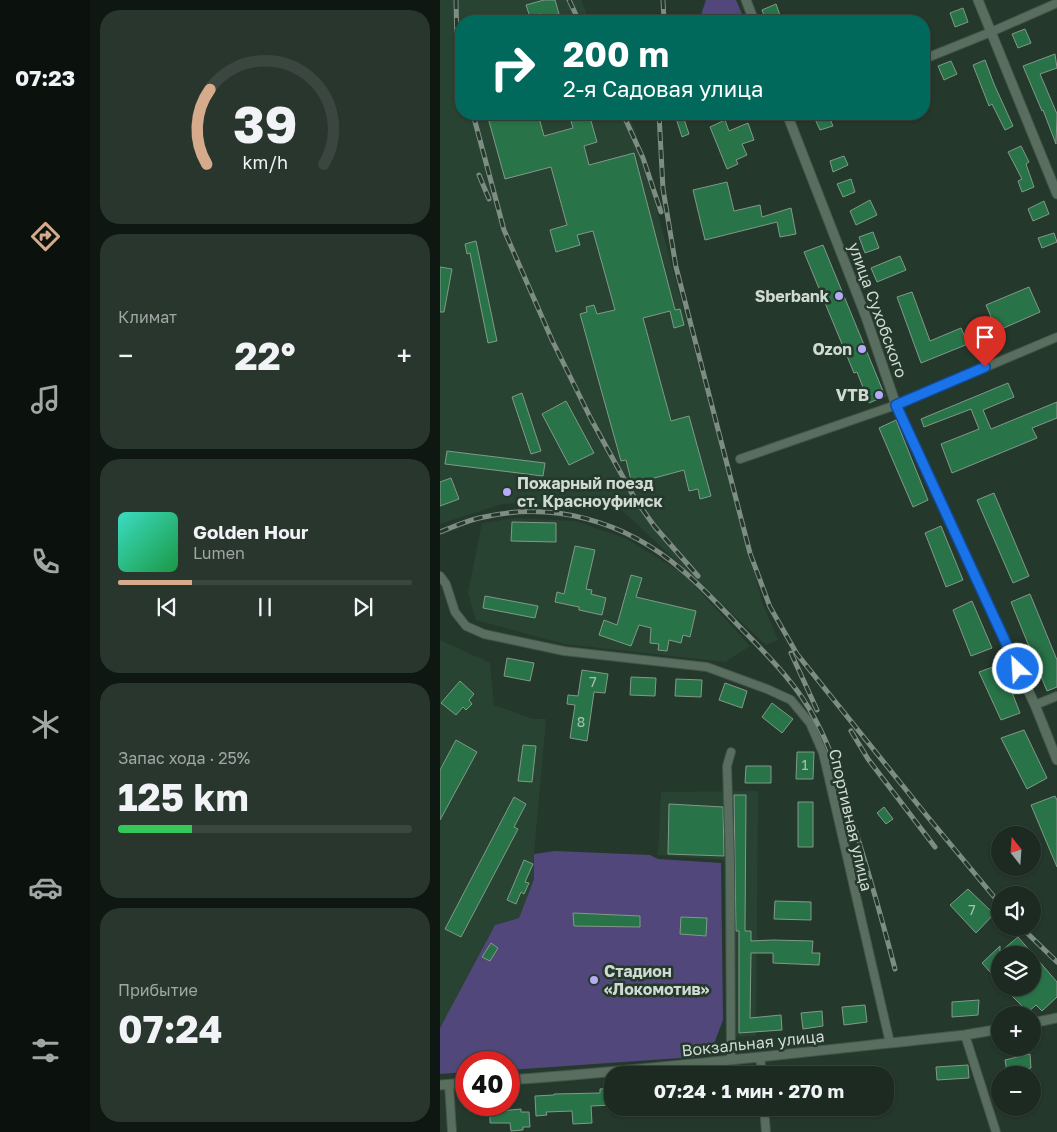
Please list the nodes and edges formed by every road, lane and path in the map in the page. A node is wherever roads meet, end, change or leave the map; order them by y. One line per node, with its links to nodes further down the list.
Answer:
1 (746, 0): 4 (street)
2 (978, 0): 5 (street)
3 (1057, 3): 5 (street)
4 (752, 15)
5 (991, 32): 6 (street); 8 (street)
6 (930, 57)
7 (789, 120): 10 (street, улица Сухобского)
8 (1057, 194)
9 (1057, 337): 10 (street)
10 (896, 405): 11 (street); 14 (street, улица Сухобского)
11 (740, 460)
12 (440, 576): 21 (street, Спортивная улица)
13 (1057, 696): 14 (street)
14 (1035, 705): 16 (street, улица Сухобского)
15 (731, 752): 23 (street)
16 (1057, 760)
17 (1057, 1018): 18 (street)
18 (1041, 1021)
19 (991, 1031): 20 (street, Вокзальная улица)
20 (966, 1035): 21 (street, Вокзальная улица); 30 (street)
21 (890, 1043): 22 (street, Вокзальная улица)
22 (760, 1057): 23 (street, Вокзальная улица); 24 (street)
23 (732, 1060): 25 (street, Вокзальная улица)
24 (761, 1066)
25 (520, 1079)
26 (444, 1085): 28 (street)
27 (765, 1116): 29 (street)
28 (452, 1132)
29 (766, 1132)
30 (996, 1132)

